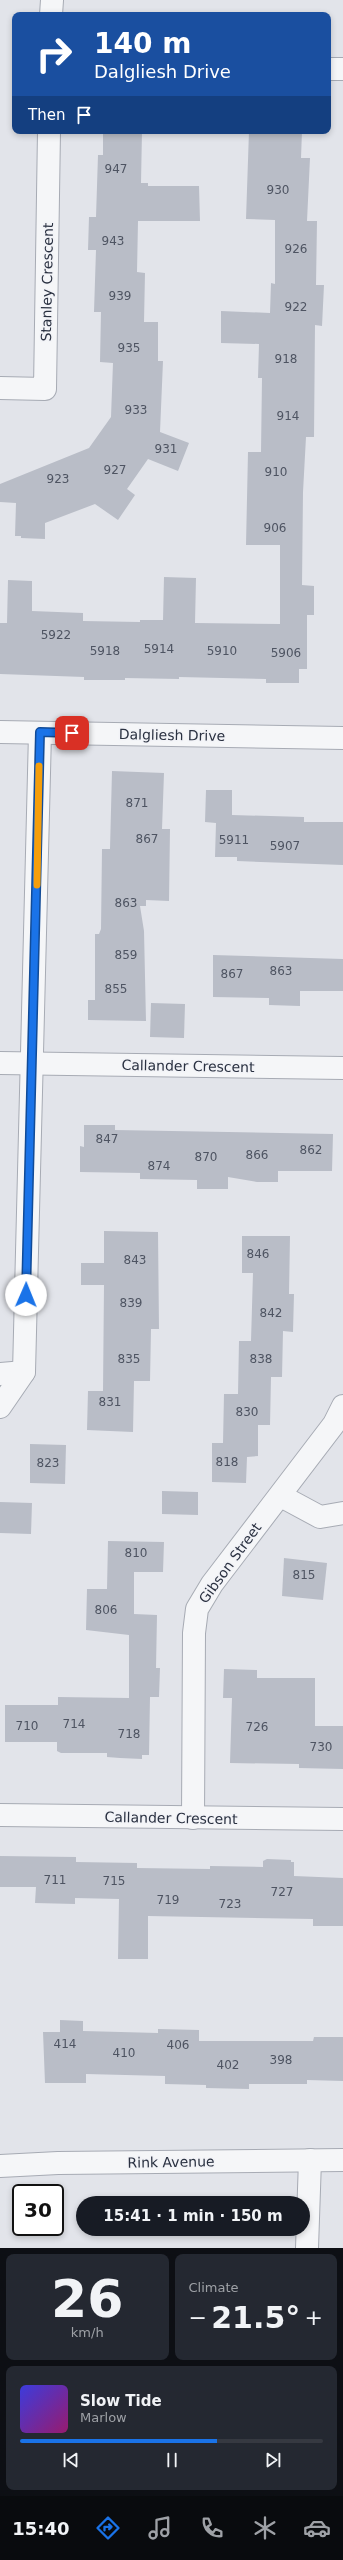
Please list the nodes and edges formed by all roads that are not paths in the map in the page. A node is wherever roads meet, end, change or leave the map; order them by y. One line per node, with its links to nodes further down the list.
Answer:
1 (52, 0): 2 (street)
2 (51, 12)
3 (331, 69): 4 (street)
4 (343, 69)
5 (50, 134): 6 (street, Stanley Crescent)
6 (0, 388)
7 (0, 732): 8 (street, Dalgliesh Drive)
8 (40, 732): 9 (street, Dalgliesh Drive); 11 (street)
9 (343, 738)
10 (0, 1063): 11 (street, Callander Crescent)
11 (32, 1064): 12 (street, Callander Crescent); 13 (street)
12 (343, 1068)
13 (24, 1372): 14 (street); 15 (street)
14 (0, 1374)
15 (0, 1407)
16 (340, 1420): 17 (street, Gibson Street)
17 (281, 1496): 18 (street); 20 (street, Gibson Street)
18 (343, 1513)
19 (0, 1815): 20 (street, Callander Crescent)
20 (193, 1818): 21 (street, Callander Crescent)
21 (343, 1819)
22 (310, 2160): 23 (street, Rink Avenue); 24 (street, Rink Avenue); 25 (street)
23 (343, 2160)
24 (0, 2166)
25 (308, 2248)

